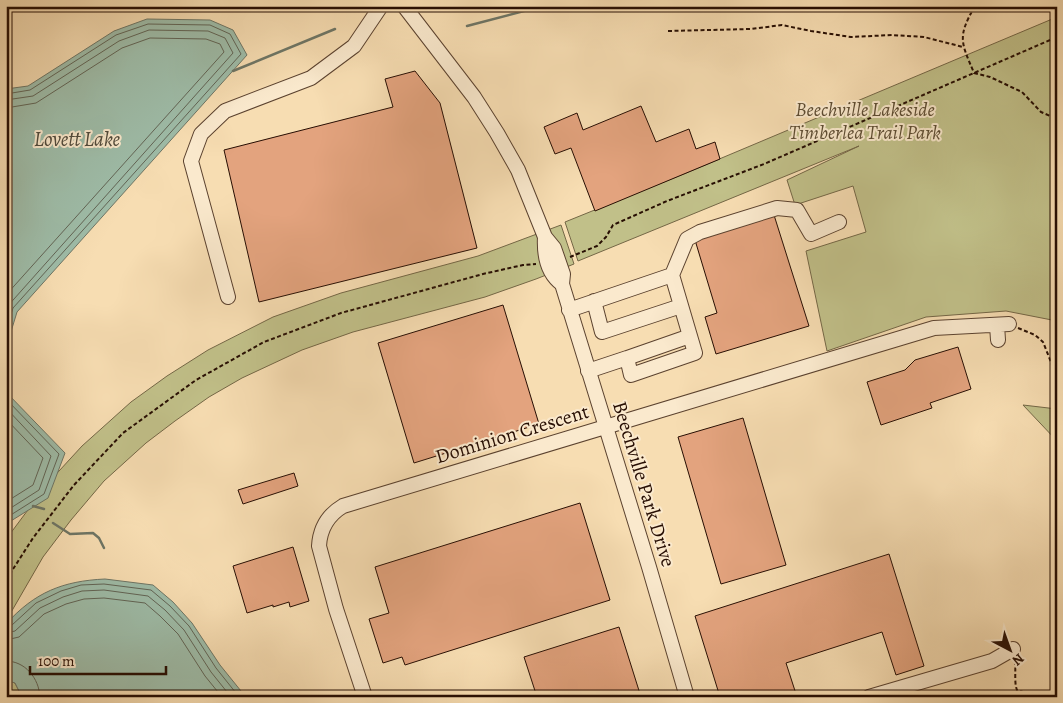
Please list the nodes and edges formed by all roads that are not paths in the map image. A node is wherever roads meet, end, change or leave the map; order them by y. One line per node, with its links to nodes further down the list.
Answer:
1 (381, 6): 5 (street)
2 (404, 6): 8 (street, Beechville Park Drive)
3 (839, 222): 4 (street)
4 (672, 275): 6 (street); 7 (street)
5 (228, 297)
6 (594, 301): 7 (street); 8 (street)
7 (681, 306): 10 (street)
8 (569, 310): 10 (street, Beechville Park Drive)
9 (998, 340): 11 (street, Dominion Crescent)
10 (588, 371): 11 (street, Beechville Park Drive)
11 (605, 427): 13 (street, Dominion Crescent); 14 (street, Beechville Park Drive)
12 (1013, 649): 15 (street)
13 (365, 697)
14 (687, 697)
15 (869, 697)

